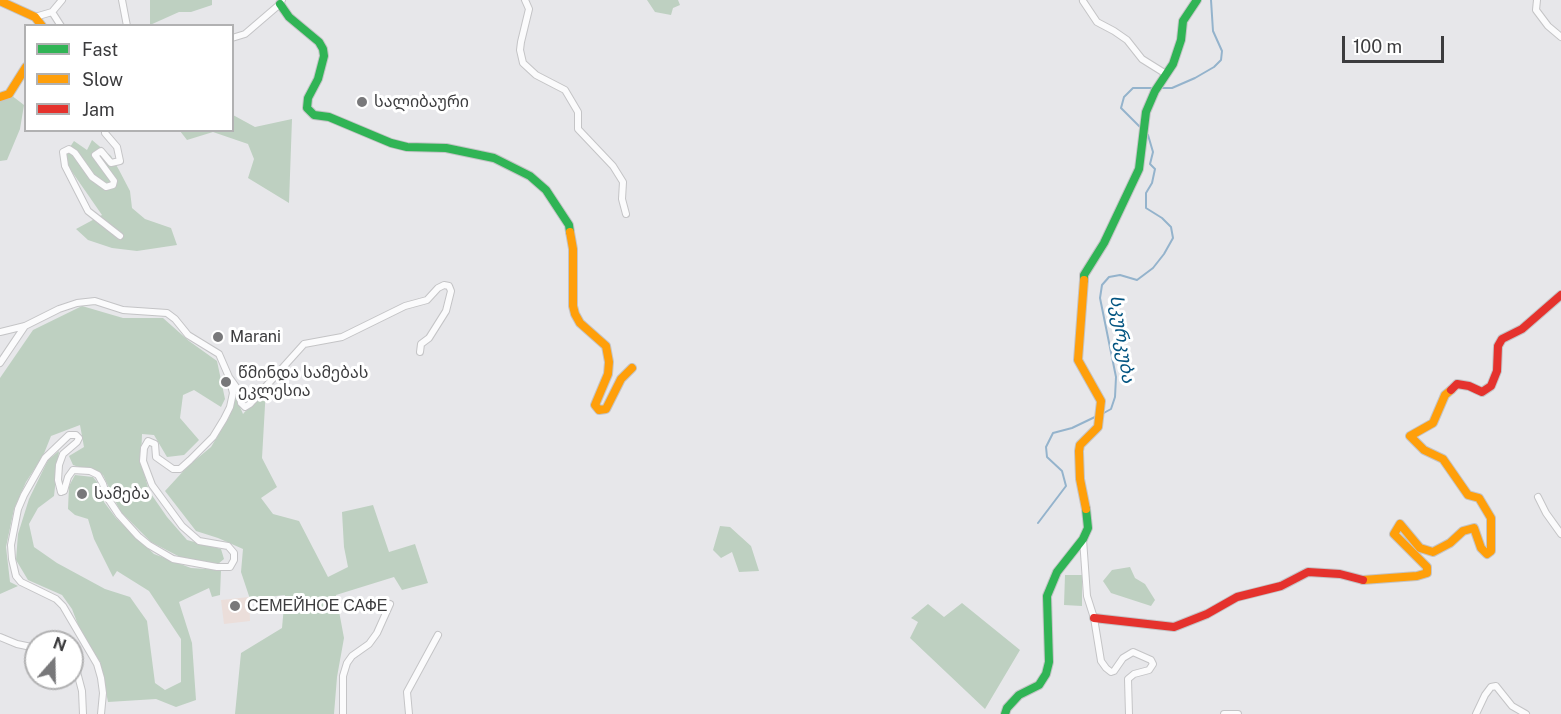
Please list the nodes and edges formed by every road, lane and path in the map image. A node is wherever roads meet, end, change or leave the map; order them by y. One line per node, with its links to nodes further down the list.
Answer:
1 (62, 0): 9 (street)
2 (122, 0): 13 (street)
3 (525, 0): 20 (street)
4 (1197, 0): 17 (street)
5 (1537, 0): 15 (street)
6 (0, 1): 10 (street)
7 (281, 2): 14 (street); 27 (street)
8 (1083, 2): 17 (street)
9 (52, 12): 10 (street); 12 (street)
10 (35, 17): 11 (street)
11 (40, 24)
12 (60, 24)
13 (127, 24)
14 (234, 37)
15 (1561, 37)
16 (24, 71): 18 (street)
17 (1166, 74): 31 (street)
18 (0, 97)
19 (105, 132): 21 (street)
20 (626, 214)
21 (120, 236)
22 (1561, 295): 33 (street)
23 (25, 326): 24 (street); 26 (street); 28 (street)
24 (0, 332)
25 (420, 352): 28 (street)
26 (0, 363)
27 (632, 368)
28 (229, 377): 39 (street)
29 (1538, 496): 30 (street)
30 (1561, 534)
31 (1083, 539): 33 (street); 42 (street)
32 (390, 604): 40 (street)
33 (1094, 618): 43 (street)
34 (438, 635): 41 (street)
35 (0, 637): 36 (street)
36 (24, 645)
37 (82, 690): 38 (street)
38 (82, 714)
39 (101, 714)
40 (343, 714)
41 (409, 714)
42 (1005, 714)
43 (1129, 714)
44 (1224, 714): 45 (street)
45 (1238, 714)
46 (1476, 714): 47 (street)
47 (1526, 714)

